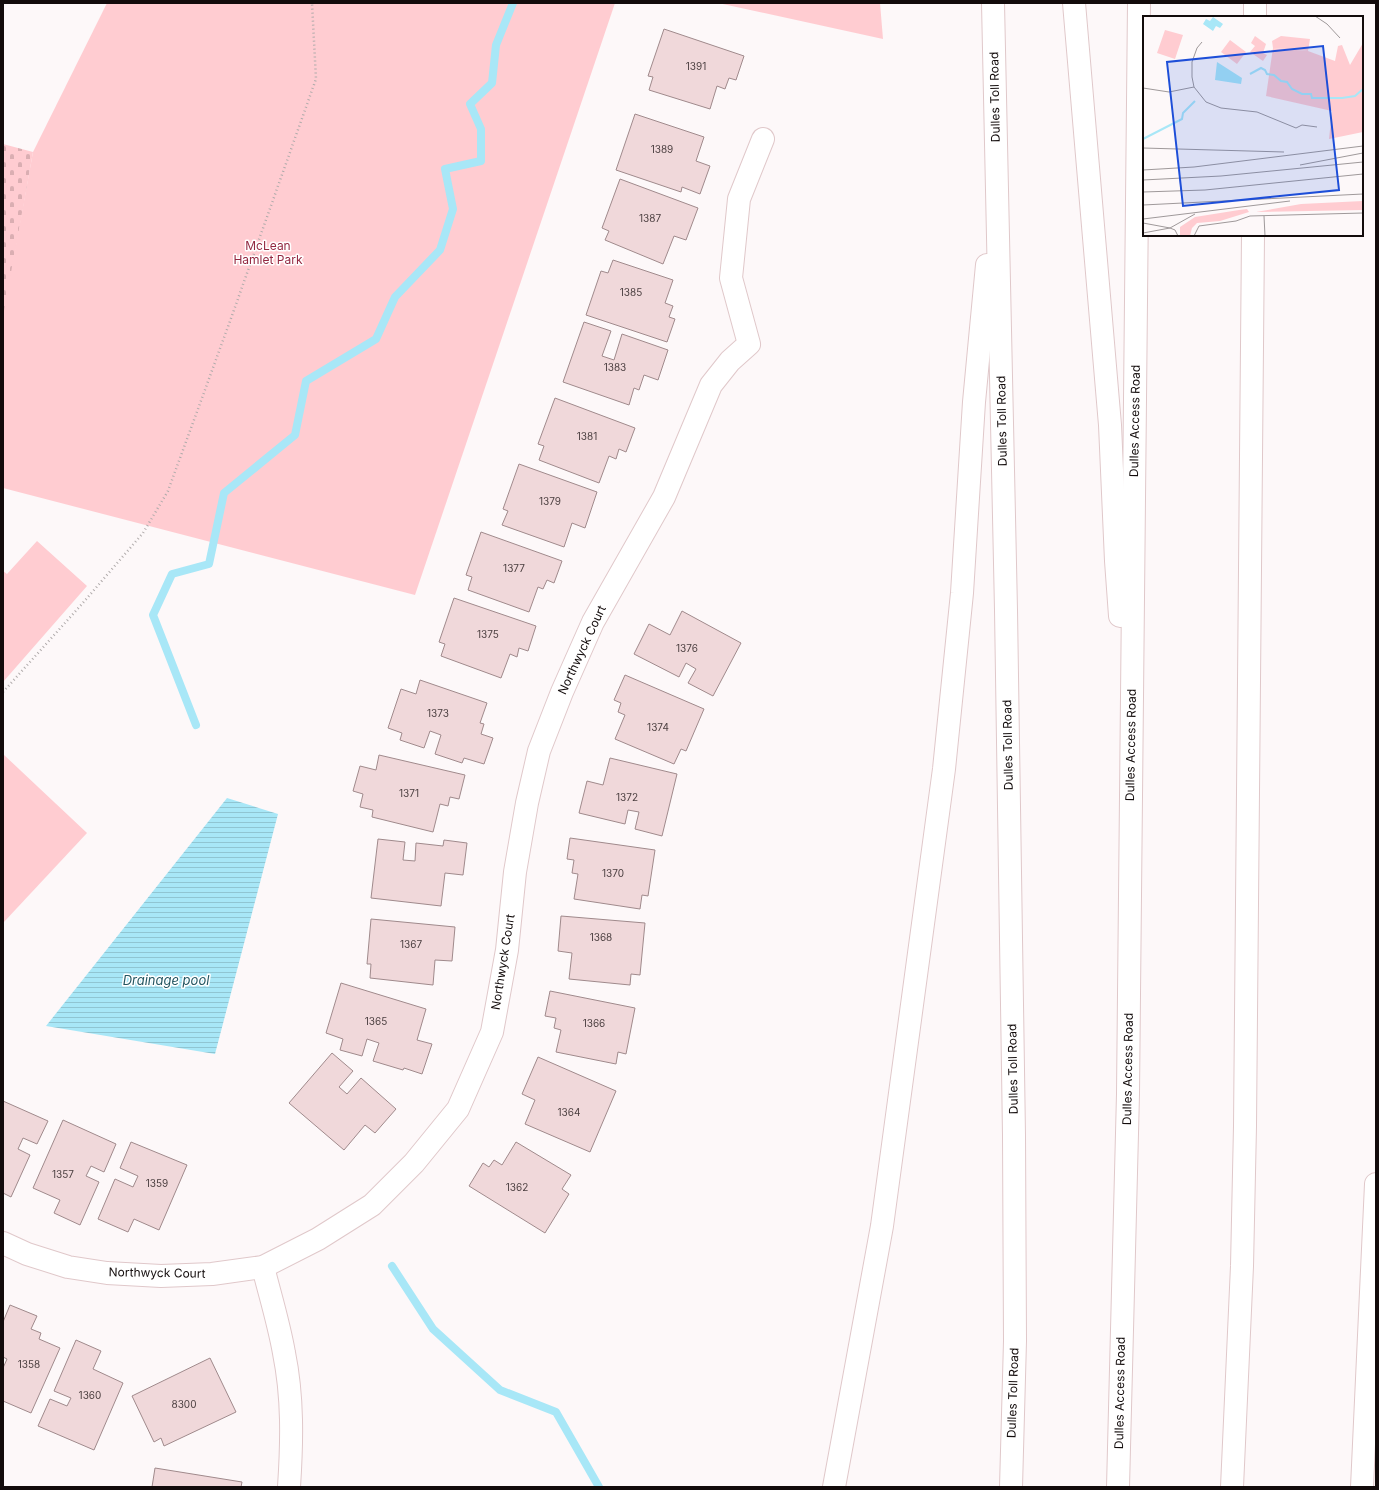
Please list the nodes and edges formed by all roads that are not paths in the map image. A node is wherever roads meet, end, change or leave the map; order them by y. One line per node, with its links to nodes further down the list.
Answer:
1 (993, 3): 7 (main road, Dulles Toll Road)
2 (1074, 3): 9 (main road)
3 (1139, 3): 9 (main road, Dulles Access Road)
4 (1255, 3): 5 (main road)
5 (1255, 16)
6 (763, 139): 12 (main road, Northwyck Court)
7 (997, 163): 14 (main road); 15 (main road, Dulles Toll Road)
8 (1253, 236): 17 (main road)
9 (1131, 749): 16 (main road, Dulles Access Road)
10 (1376, 1184): 18 (main road)
11 (3, 1243): 12 (main road, Northwyck Court)
12 (263, 1267): 13 (main road)
13 (289, 1487)
14 (834, 1487)
15 (1011, 1487)
16 (1118, 1487)
17 (1232, 1487)
18 (1362, 1487)

